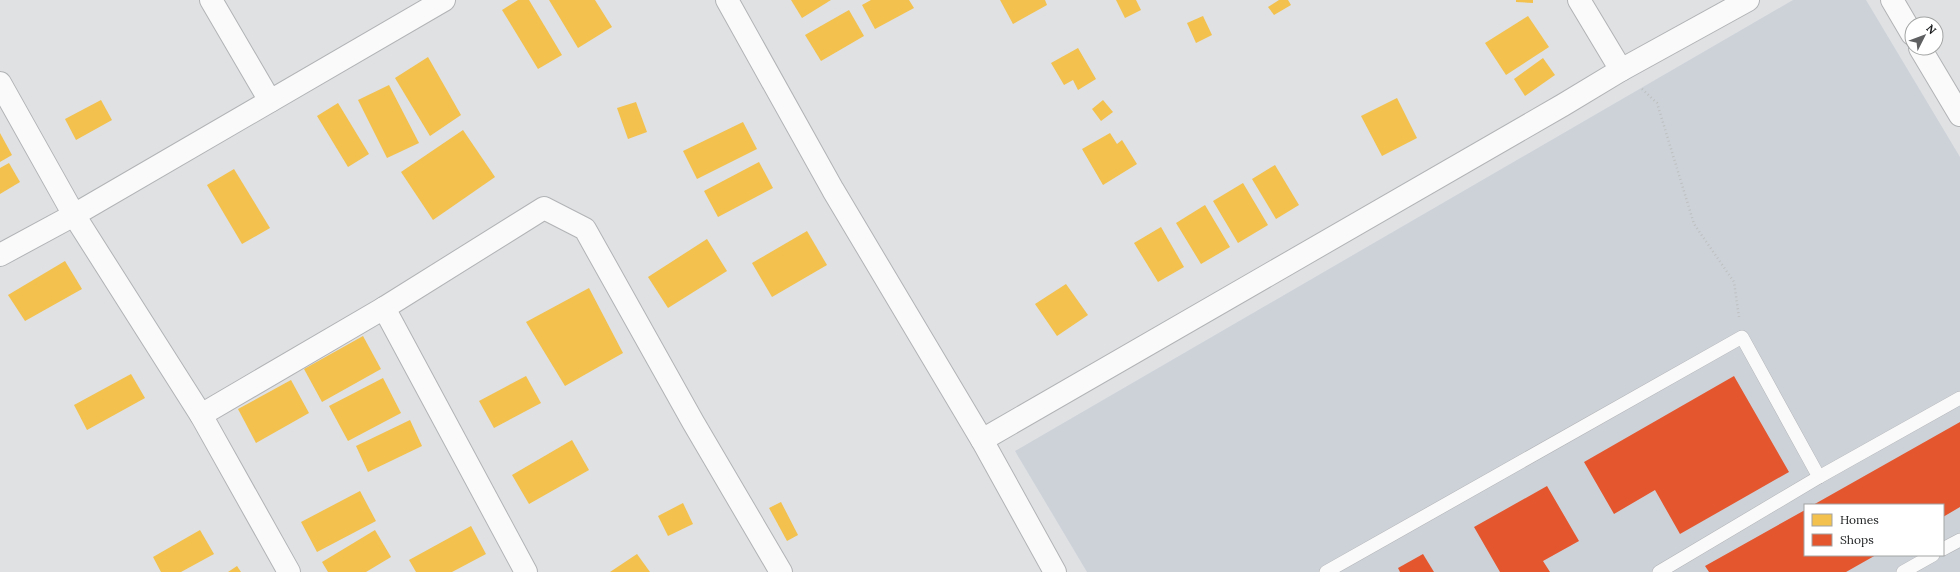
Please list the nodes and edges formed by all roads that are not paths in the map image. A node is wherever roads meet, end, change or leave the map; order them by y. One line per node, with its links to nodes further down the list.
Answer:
1 (211, 0): 11 (street)
2 (444, 0): 11 (street)
3 (727, 0): 18 (street)
4 (1579, 0): 9 (street)
5 (1748, 0): 9 (street)
6 (1892, 0): 7 (street)
7 (1904, 20)
8 (1925, 56): 12 (street)
9 (1621, 70): 18 (street)
10 (0, 83): 13 (street)
11 (270, 101): 13 (street)
12 (1960, 115)
13 (74, 214): 14 (street); 17 (street)
14 (0, 255)
15 (384, 308): 17 (street); 24 (street); 25 (street)
16 (1960, 398): 19 (lane)
17 (200, 415): 23 (street)
18 (982, 440): 26 (street)
19 (1819, 477): 27 (lane); 28 (lane)
20 (1960, 540): 21 (lane)
21 (1944, 548)
22 (1931, 556): 29 (lane)
23 (289, 572)
24 (526, 572)
25 (781, 572)
26 (1055, 572)
27 (1326, 572)
28 (1660, 572)
29 (1903, 572)

